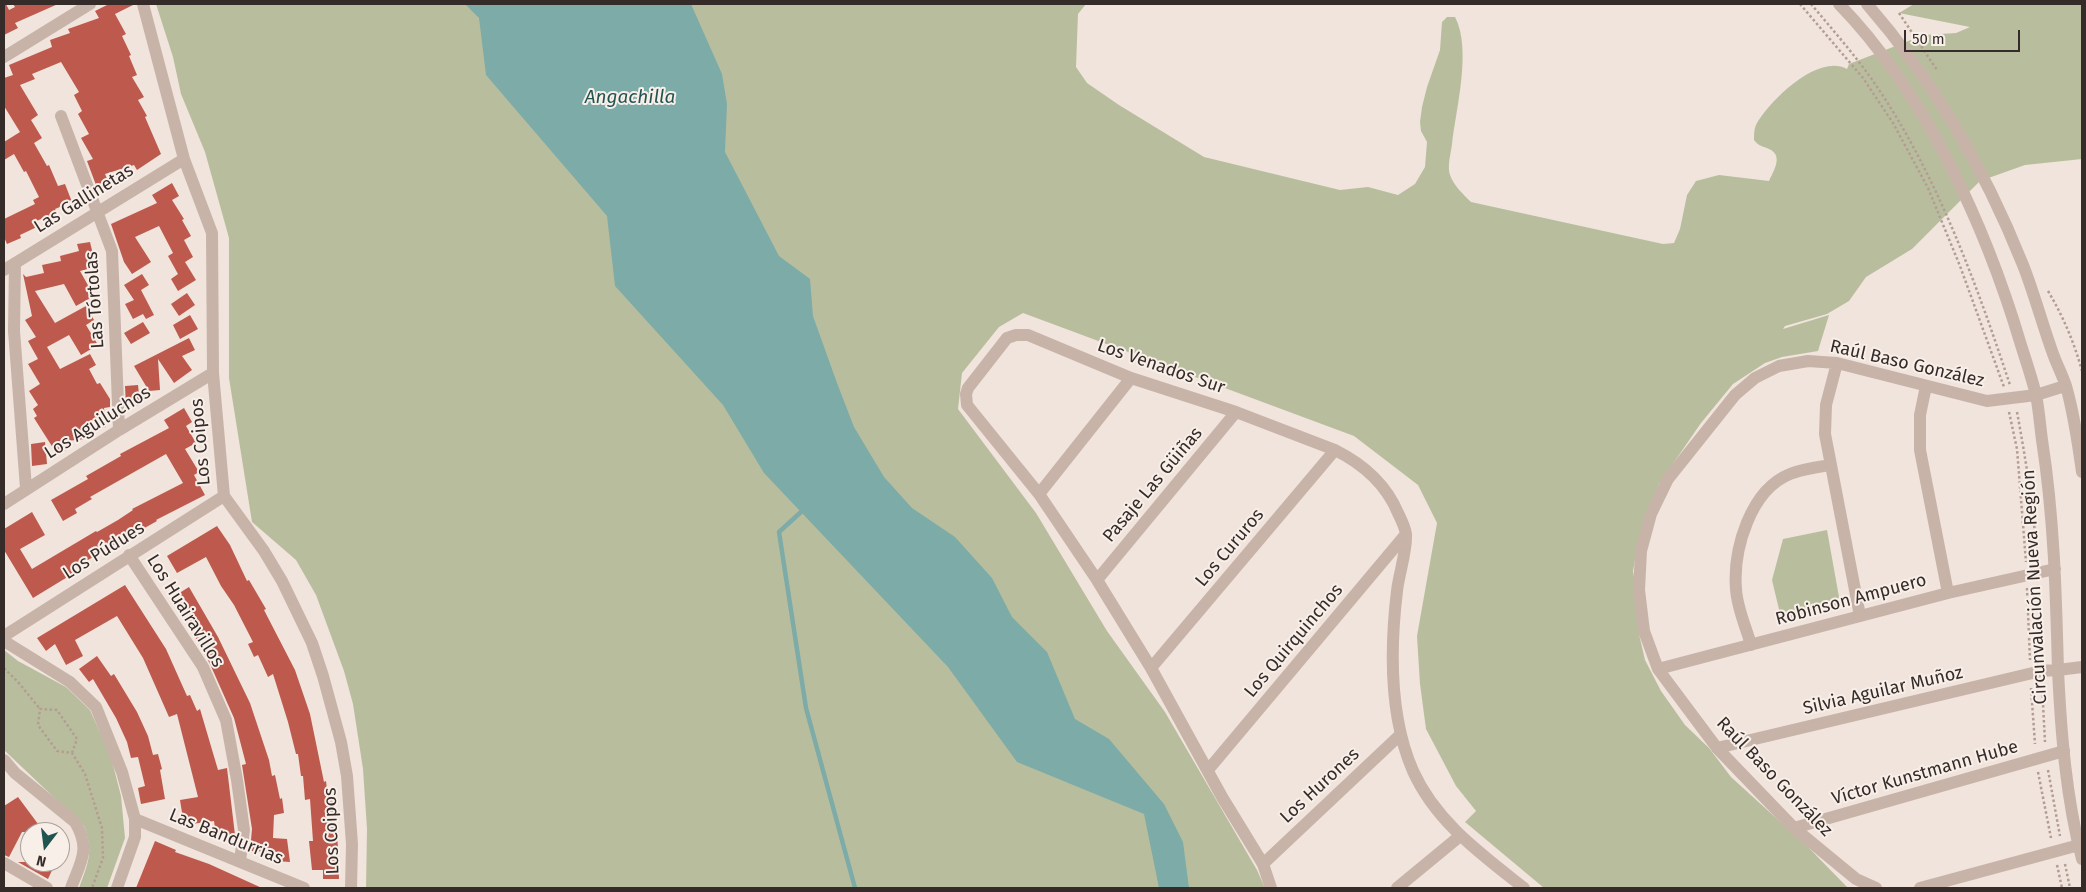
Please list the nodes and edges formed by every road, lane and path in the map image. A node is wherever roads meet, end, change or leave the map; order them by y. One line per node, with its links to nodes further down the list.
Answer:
1 (90, 4): 8 (street)
2 (143, 4): 10 (street, Los Coipos)
3 (1800, 4): 20 (path)
4 (1811, 4): 20 (path)
5 (1840, 4): 7 (street, Circunvalación Nueva Región)
6 (1872, 5): 7 (street); 18 (street)
7 (1856, 21): 19 (street, Circunvalación Nueva Región)
8 (4, 57)
9 (61, 116): 11 (street, Las Tórtolas)
10 (184, 159): 11 (street, Las Gallinetas); 15 (street, Los Coipos)
11 (98, 211): 12 (street, Las Gallinetas); 22 (street, Las Tórtolas)
12 (15, 263): 13 (street, Las Gallinetas); 26 (street)
13 (4, 270)
14 (1837, 363): 17 (street, Raúl Baso González); 24 (street); 43 (street, Raúl Baso González)
15 (212, 373): 22 (street, Los Aguiluchos); 28 (street, Los Coipos)
16 (1132, 378): 21 (street, Los Venados Sur); 27 (street); 27 (street, Los Venados Sur)
17 (1926, 386): 20 (street, Raúl Baso González); 35 (street)
18 (2066, 386): 19 (street, Raúl Baso González); 25 (street)
19 (2036, 395): 20 (street, Raúl Baso González); 32 (street, Circunvalación Nueva Región)
20 (2010, 398): 33 (path); 33 (path)
21 (1236, 412): 23 (street, Los Venados Sur); 34 (street, Pasaje Las Güiñas)
22 (119, 430): 26 (street, Los Aguiluchos)
23 (1335, 450): 30 (street, Los Venados Sur); 42 (street, Los Cururos)
24 (1831, 464): 36 (street); 39 (street)
25 (2082, 472)
26 (26, 488): 29 (street, Los Aguiluchos)
27 (1039, 494): 34 (street, Los Venados Sur)
28 (224, 496): 31 (street, Los Púdues); 68 (street, Los Coipos)
29 (4, 504)
30 (1406, 534): 47 (street, Los Venados Sur); 53 (street, Los Quirquinchos)
31 (129, 555): 37 (street, Los Púdues); 60 (street, Los Huairavillos)
32 (2055, 569): 33 (street, Robinson Ampuero); 44 (street, Circunvalación Nueva Región)
33 (2032, 574): 35 (street, Robinson Ampuero); 45 (path); 45 (path)
34 (1097, 580): 42 (street, Los Venados Sur)
35 (1948, 593): 36 (street, Robinson Ampuero)
36 (1860, 616): 39 (street, Robinson Ampuero)
37 (4, 636)
38 (4, 640): 54 (street)
39 (1751, 645): 43 (street, Robinson Ampuero)
40 (2082, 667): 44 (street, Silvia Aguilar Muñoz)
41 (4, 668): 46 (path)
42 (1151, 668): 53 (street, Los Venados Sur)
43 (1658, 669): 48 (street, Raúl Baso González)
44 (2058, 670): 45 (street, Silvia Aguilar Muñoz); 49 (street, Circunvalación Nueva Región)
45 (2036, 673): 48 (street, Silvia Aguilar Muñoz); 51 (path); 51 (path)
46 (40, 709): 50 (path); 50 (path)
47 (1401, 734): 56 (street, Los Venados Sur); 62 (street, Los Hurones)
48 (1717, 748): 55 (street, Raúl Baso González)
49 (2064, 752): 51 (street, Víctor Kunstmann Hube); 57 (street, Circunvalación Nueva Región)
50 (72, 753): 65 (path)
51 (2041, 758): 55 (street, Víctor Kunstmann Hube); 58 (path); 58 (path)
52 (4, 760): 64 (street)
53 (1208, 770): 62 (street, Los Venados Sur)
54 (135, 819): 60 (street, Las Bandurrias); 66 (street)
55 (1794, 828): 72 (street, Raúl Baso González)
56 (1460, 836): 70 (street); 71 (street, Los Venados Sur)
57 (2078, 845): 58 (street); 59 (street, Circunvalación Nueva Región)
58 (2058, 852): 73 (street); 74 (path); 75 (path)
59 (2082, 859)
60 (240, 861): 67 (street, Las Bandurrias)
61 (4, 863): 63 (street)
62 (1263, 864): 69 (street, Los Venados Sur)
63 (47, 888)
64 (71, 888)
65 (92, 888)
66 (116, 888)
67 (304, 888)
68 (351, 888)
69 (1271, 888)
70 (1397, 888)
71 (1524, 888)
72 (1876, 888)
73 (1920, 888)
74 (2062, 888)
75 (2070, 888)

